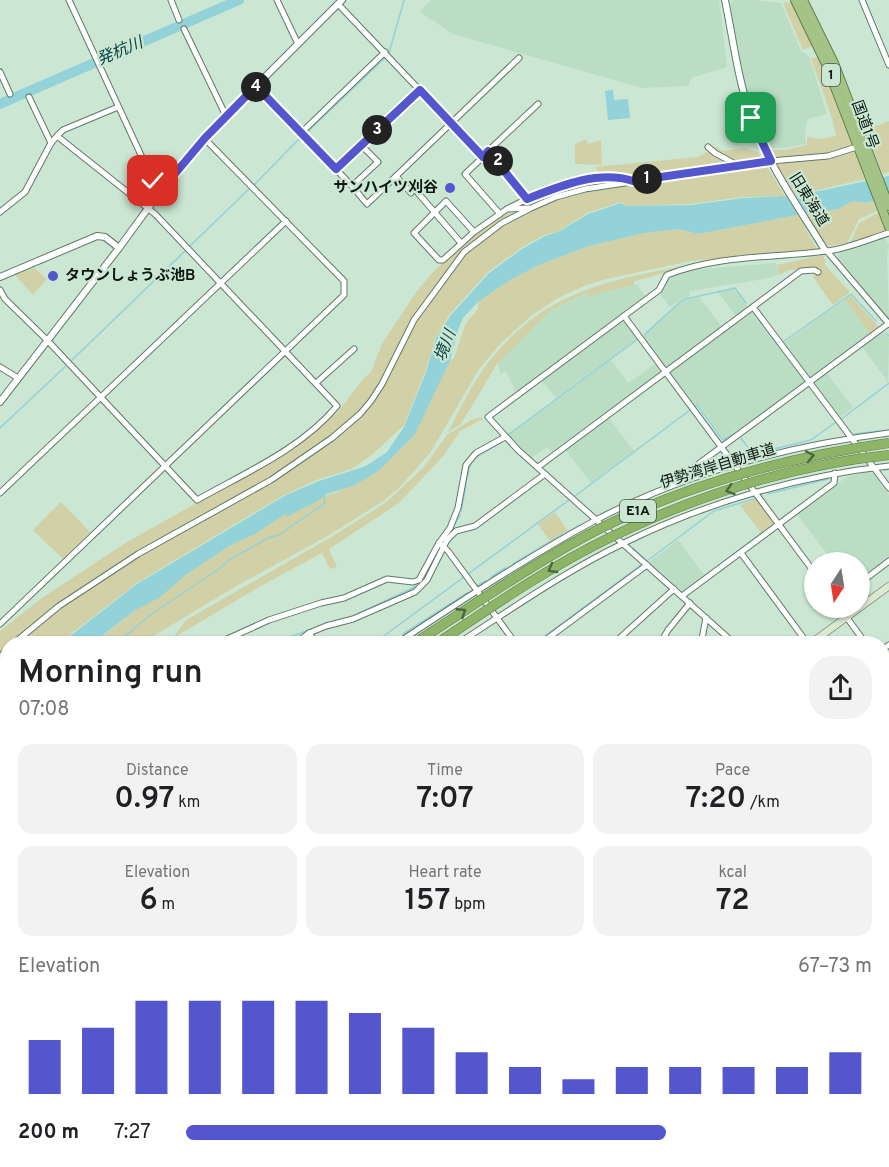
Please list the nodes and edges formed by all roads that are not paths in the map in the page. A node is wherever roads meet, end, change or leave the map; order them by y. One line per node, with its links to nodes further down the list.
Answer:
1 (69, 0): 21 (street)
2 (171, 0): 9 (street)
3 (277, 0): 11 (street)
4 (725, 0): 33 (street, 旧東海道)
5 (795, 0): 30 (highway, 国道1号 / 1)
6 (803, 0): 30 (highway, 国道1号 / 1)
7 (862, 0): 14 (street)
8 (340, 2): 11 (street); 12 (street)
9 (179, 20)
10 (184, 29): 22 (street)
11 (298, 44): 16 (street)
12 (387, 54): 17 (street); 25 (street)
13 (519, 58): 23 (street)
14 (889, 65)
15 (0, 72): 18 (street)
16 (256, 86): 22 (street); 25 (street)
17 (420, 90): 23 (street); 28 (street)
18 (10, 94)
19 (29, 98): 27 (street)
20 (538, 104): 31 (street)
21 (118, 107): 24 (street); 39 (street)
22 (226, 117): 26 (street)
23 (451, 123): 32 (street); 36 (street)
24 (57, 136): 27 (street); 43 (street)
25 (302, 136): 35 (street)
26 (205, 138): 39 (street); 48 (street)
27 (51, 143): 45 (street)
28 (361, 145): 35 (street); 38 (street)
29 (708, 147): 34 (street)
30 (863, 149): 33 (street); 41 (highway, 国道1号 / 1); 49 (highway, 国道1号 / 1)
31 (488, 151): 32 (street); 40 (street)
32 (483, 157): 47 (street)
33 (771, 163): 34 (street); 53 (street, 旧東海道)
34 (741, 166): 37 (street)
35 (336, 169): 38 (street)
36 (396, 176): 38 (street); 46 (street)
37 (633, 181): 40 (street); 42 (street)
38 (352, 186)
39 (162, 189): 43 (street)
40 (527, 199): 44 (street)
41 (889, 206)
42 (531, 208): 44 (street); 109 (street)
43 (148, 209): 52 (street); 56 (street)
44 (507, 209): 47 (street)
45 (0, 212)
46 (434, 212): 50 (street); 51 (street); 51 (street)
47 (500, 214): 50 (street)
48 (286, 221): 56 (street); 63 (street)
49 (889, 228): 53 (street)
50 (474, 232): 51 (street)
51 (461, 243)
52 (119, 248): 55 (street); 61 (street)
53 (826, 249): 59 (street); 60 (street, 旧東海道)
54 (818, 272): 58 (street)
55 (0, 277)
56 (221, 282): 63 (street); 69 (street)
57 (0, 290): 61 (street)
58 (753, 307): 65 (street); 67 (street)
59 (624, 316): 65 (street); 72 (street)
60 (889, 324): 67 (street)
61 (47, 340): 66 (street); 69 (street)
62 (354, 349): 68 (street)
63 (285, 350): 68 (street); 77 (street)
64 (0, 367): 66 (street)
65 (666, 371): 75 (street); 79 (street)
66 (18, 378): 70 (street)
67 (809, 382): 73 (street); 75 (street)
68 (316, 383): 77 (street)
69 (100, 398): 77 (street); 87 (street)
70 (0, 402)
71 (889, 433): 73 (street)
72 (505, 436): 79 (street); 91 (street)
73 (850, 438): 78 (street); 81 (street)
74 (889, 443): 114 (highway, 伊勢湾岸自動車道 / E1A, one-way to 74, bridge)
75 (722, 446): 78 (street); 84 (street)
76 (889, 455): 115 (highway, 伊勢湾岸自動車道 / E1A, one-way to 115, bridge)
77 (165, 465): 107 (street)
78 (735, 465): 84 (street); 86 (street)
79 (538, 466): 83 (street)
80 (889, 466): 81 (street)
81 (874, 467): 82 (street); 85 (street)
82 (835, 473): 86 (street); 89 (street)
83 (545, 474): 88 (street); 91 (street)
84 (670, 487): 88 (street)
85 (889, 489)
86 (757, 492): 89 (street); 90 (street)
87 (0, 494)
88 (596, 520): 90 (street); 99 (street)
89 (779, 524): 92 (street); 93 (street)
90 (623, 543): 95 (street); 103 (street)
91 (442, 544): 99 (street); 108 (street); 110 (street)
92 (741, 553): 100 (street); 123 (street)
93 (804, 558)
94 (889, 561): 96 (street)
95 (647, 565): 98 (street); 118 (street)
96 (870, 575)
97 (889, 586): 101 (main road)
98 (674, 589): 100 (street); 119 (street)
99 (477, 591): 103 (street); 113 (street)
100 (682, 596): 102 (street)
101 (870, 600)
102 (690, 603): 104 (street); 120 (street)
103 (498, 618): 116 (street); 117 (street)
104 (706, 618): 121 (street); 122 (street)
105 (844, 618): 124 (main road)
106 (848, 618): 125 (street)
107 (0, 624)
108 (309, 633): 111 (street); 112 (street)
109 (23, 636)
110 (233, 636)
111 (305, 636)
112 (311, 636)
113 (408, 636)
114 (425, 636)
115 (448, 636)
116 (470, 636)
117 (510, 636)
118 (551, 636)
119 (622, 636)
120 (665, 636)
121 (702, 636)
122 (726, 636)
123 (803, 636)
124 (820, 636)
125 (861, 636)

